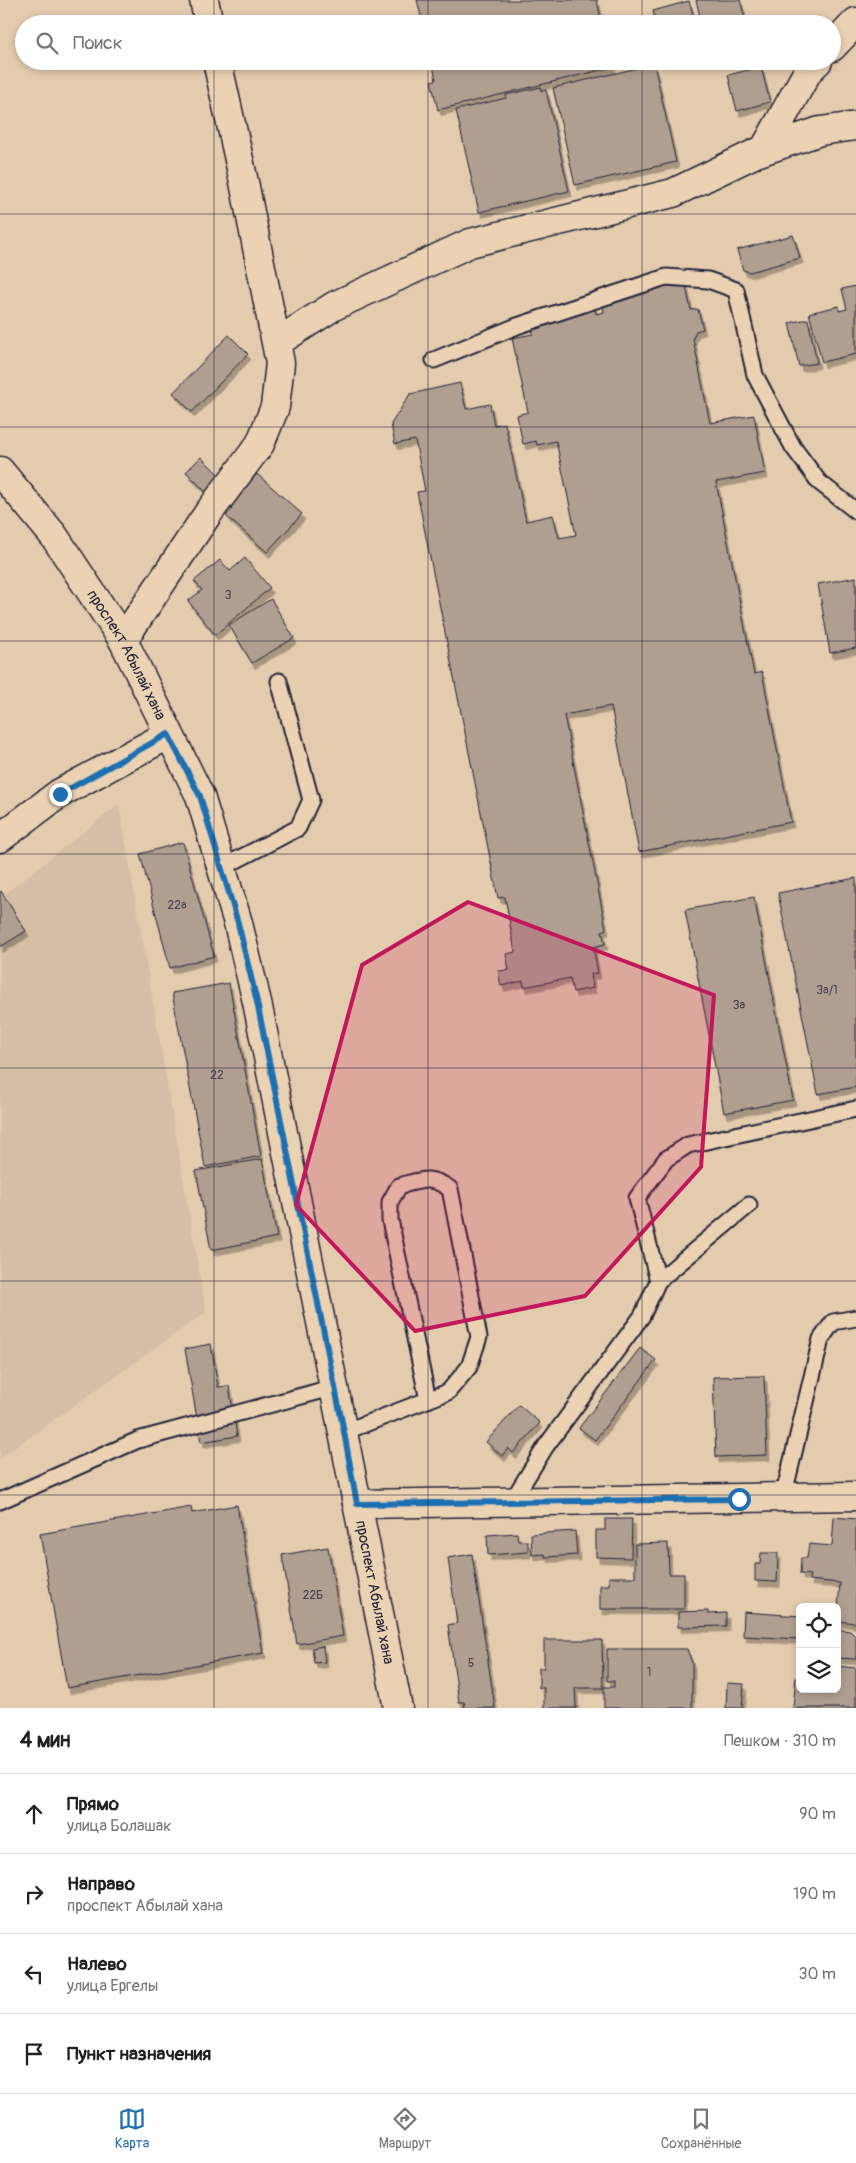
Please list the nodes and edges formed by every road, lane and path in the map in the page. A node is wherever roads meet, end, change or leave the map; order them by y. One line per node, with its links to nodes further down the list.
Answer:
1 (204, 0): 2 (street)
2 (207, 15)
3 (856, 22): 4 (street)
4 (841, 37)
5 (219, 70): 9 (street)
6 (809, 70): 8 (street)
7 (856, 126): 8 (street)
8 (764, 150): 9 (street)
9 (276, 343): 13 (street)
10 (434, 360): 12 (lane)
11 (0, 471): 13 (street, проспект Абылай хана)
12 (856, 511)
13 (123, 640): 15 (street, проспект Абылай хана)
14 (279, 681): 17 (lane)
15 (168, 734): 16 (street); 17 (street, проспект Абылай хана)
16 (0, 838)
17 (221, 868): 22 (street, проспект Абылай хана)
18 (856, 1109): 20 (lane)
19 (749, 1205): 20 (lane)
20 (658, 1281): 28 (lane)
21 (856, 1318): 26 (lane)
22 (335, 1387): 24 (street, проспект Абылай хана); 27 (lane)
23 (428, 1400): 23 (lane); 24 (lane)
24 (344, 1432): 29 (street, проспект Абылай хана)
25 (856, 1496): 26 (street)
26 (783, 1498): 28 (street)
27 (0, 1501)
28 (512, 1501): 29 (street)
29 (357, 1504): 30 (street, проспект Абылай хана)
30 (398, 1708)

